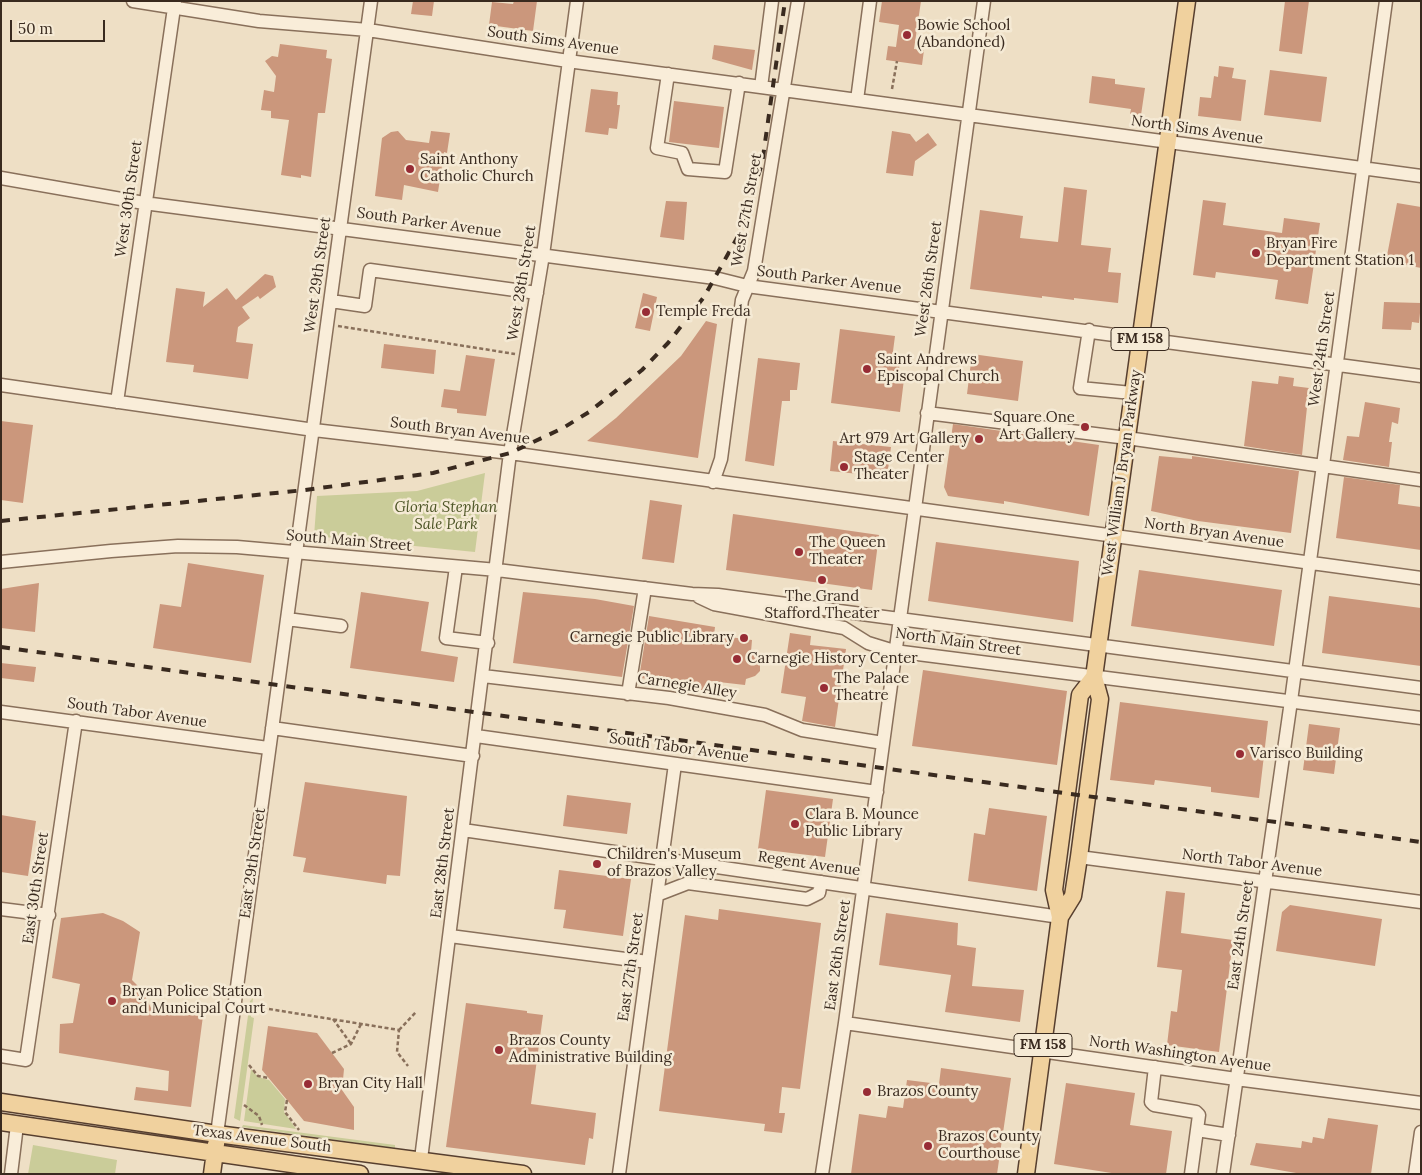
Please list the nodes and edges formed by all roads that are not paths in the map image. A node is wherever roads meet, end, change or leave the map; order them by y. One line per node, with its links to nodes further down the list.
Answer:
1 (133, 1): 10 (street, South Sims Avenue)
2 (371, 1): 11 (street, West 29th Street)
3 (577, 1): 12 (street, West 28th Street)
4 (772, 1): 15 (street)
5 (798, 1): 16 (street, West 27th Street)
6 (870, 1): 17 (street)
7 (984, 1): 18 (street, West 26th Street)
8 (1187, 1): 19 (main road, West William J Bryan Parkway / FM 158)
9 (1386, 1): 20 (street, West 24th Street)
10 (174, 4): 11 (street, South Sims Avenue); 23 (street, West 30th Street)
11 (368, 30): 12 (street, South Sims Avenue); 24 (street, West 29th Street)
12 (568, 60): 13 (street, South Sims Avenue); 25 (street, West 28th Street)
13 (668, 74): 14 (street, South Sims Avenue); 14 (street)
14 (739, 84): 15 (street, South Sims Avenue)
15 (761, 87): 16 (street, South Sims Avenue)
16 (784, 90): 17 (street, South Sims Avenue); 26 (street, West 27th Street)
17 (857, 100): 18 (street, South Sims Avenue)
18 (969, 114): 19 (street, North Sims Avenue); 29 (street, West 26th Street)
19 (1167, 142): 20 (street, North Sims Avenue); 31 (main road, West William J Bryan Parkway / FM 158)
20 (1363, 168): 21 (street, North Sims Avenue); 32 (street, West 24th Street)
21 (1421, 176)
22 (1, 178): 23 (street, South Parker Avenue)
23 (144, 203): 24 (street, South Parker Avenue); 36 (street, West 30th Street)
24 (341, 228): 25 (street, South Parker Avenue); 28 (street, West 29th Street)
25 (544, 255): 26 (street, South Parker Avenue); 27 (street, West 28th Street)
26 (747, 286): 29 (street, South Parker Avenue); 43 (street, West 27th Street)
27 (537, 293): 28 (street); 40 (street, West 28th Street)
28 (331, 302): 38 (street, West 29th Street)
29 (941, 310): 30 (street, South Parker Avenue); 37 (street, West 26th Street)
30 (1089, 330): 31 (street, South Parker Avenue); 35 (street)
31 (1141, 337): 32 (street, South Parker Avenue); 35 (main road, West William J Bryan Parkway / FM 158)
32 (1336, 364): 33 (street, South Parker Avenue); 41 (street, West 24th Street)
33 (1421, 376)
34 (1, 385): 36 (street, South Bryan Avenue)
35 (1132, 393): 39 (main road, West William J Bryan Parkway / FM 158)
36 (117, 402): 38 (street, South Bryan Avenue)
37 (927, 413): 39 (street); 44 (street, West 26th Street)
38 (314, 430): 40 (street, South Bryan Avenue); 46 (street, West 29th Street)
39 (1127, 438): 41 (street); 45 (main road, West William J Bryan Parkway / FM 158)
40 (510, 453): 43 (street, South Bryan Avenue); 50 (street, West 28th Street)
41 (1322, 465): 42 (street); 48 (street, West 24th Street)
42 (1421, 480)
43 (713, 482): 44 (street, South Bryan Avenue)
44 (914, 510): 45 (street, North Bryan Avenue); 55 (street, West 26th Street)
45 (1113, 536): 48 (street, North Bryan Avenue); 58 (main road, West William J Bryan Parkway / FM 158)
46 (297, 553): 47 (street, South Main Street); 49 (street, South Main Street); 54 (street, East 29th Street)
47 (1, 562)
48 (1309, 563): 51 (street, North Bryan Avenue); 60 (street, West 24th Street)
49 (456, 567): 50 (street, South Main Street); 57 (street)
50 (497, 570): 52 (street, South Main Street); 57 (street, East 28th Street)
51 (1421, 578)
52 (645, 588): 53 (street, South Main Street); 64 (street)
53 (692, 594): 55 (street, North Main Street); 59 (street, North Main Street)
54 (287, 619): 56 (street); 69 (street, East 29th Street)
55 (899, 620): 58 (street, North Main Street); 59 (street, West 26th Street)
56 (341, 626)
57 (488, 643): 61 (street, East 28th Street)
58 (1098, 646): 60 (street, North Main Street); 62 (main road, West William J Bryan Parkway / FM 158)
59 (894, 651): 62 (street, North Main Street); 71 (street, East 26th Street)
60 (1294, 671): 63 (street, North Main Street); 65 (street, West 24th Street)
61 (484, 676): 64 (street, Carnegie Alley); 70 (street, East 28th Street)
62 (1094, 676): 65 (street, North Main Street); 77 (main road, FM 158); 86 (main road, FM 158)
63 (1421, 688)
64 (628, 694): 71 (street, Carnegie Alley)
65 (1290, 701): 67 (street, North Main Street); 79 (street, East 24th Street)
66 (1, 712): 68 (street, South Tabor Avenue)
67 (1421, 718)
68 (76, 721): 72 (street, South Tabor Avenue); 85 (street, East 30th Street)
69 (272, 728): 72 (street, East 29th Street); 73 (street)
70 (476, 736): 73 (street, East 28th Street); 74 (street, South Tabor Avenue)
71 (883, 743): 75 (street, East 26th Street)
72 (268, 748): 99 (street, East 29th Street)
73 (473, 756): 76 (street, East 28th Street)
74 (675, 764): 75 (street, South Tabor Avenue); 78 (street, East 27th Street)
75 (877, 792): 81 (street, East 26th Street)
76 (463, 830): 78 (street, Regent Avenue); 87 (street, East 28th Street)
77 (1079, 858): 79 (street, North Tabor Avenue); 86 (main road, FM 158)
78 (662, 859): 80 (street, Regent Avenue); 82 (street, East 27th Street)
79 (1265, 881): 83 (street, North Tabor Avenue); 93 (street, East 24th Street)
80 (821, 882): 81 (street, Regent Avenue); 82 (street)
81 (863, 888): 86 (street, Regent Avenue); 89 (street, East 26th Street)
82 (657, 894): 88 (street, East 27th Street)
83 (1421, 902)
84 (1, 908): 85 (street)
85 (49, 915): 91 (street, East 30th Street)
86 (1060, 917): 90 (main road, FM 158)
87 (450, 936): 88 (street); 102 (street, East 28th Street)
88 (648, 962): 108 (street, East 27th Street)
89 (845, 1023): 90 (street, North Washington Avenue); 109 (street, East 26th Street)
90 (1042, 1051): 92 (street, North Washington Avenue); 103 (main road, FM 158)
91 (1, 1056)
92 (1155, 1067): 93 (street, North Washington Avenue); 97 (street)
93 (1236, 1079): 95 (street, North Washington Avenue); 100 (street, East 24th Street)
94 (1, 1102): 99 (main road, Texas Avenue South)
95 (1421, 1103)
96 (9, 1124): 101 (main road, Texas Avenue South); 104 (street)
97 (1197, 1130): 100 (street); 110 (street)
98 (1421, 1132): 112 (street)
99 (217, 1134): 101 (main road, East 29th Street); 102 (main road, Texas Avenue South)
100 (1229, 1134): 111 (street, East 24th Street)
101 (215, 1154): 105 (main road, East 29th Street); 106 (main road, Texas Avenue South)
102 (421, 1159): 107 (main road, Texas Avenue South)
103 (1027, 1173)
104 (11, 1174)
105 (212, 1174)
106 (360, 1174)
107 (523, 1174)
108 (619, 1174)
109 (822, 1174)
110 (1191, 1174)
111 (1223, 1174)
112 (1414, 1174)

